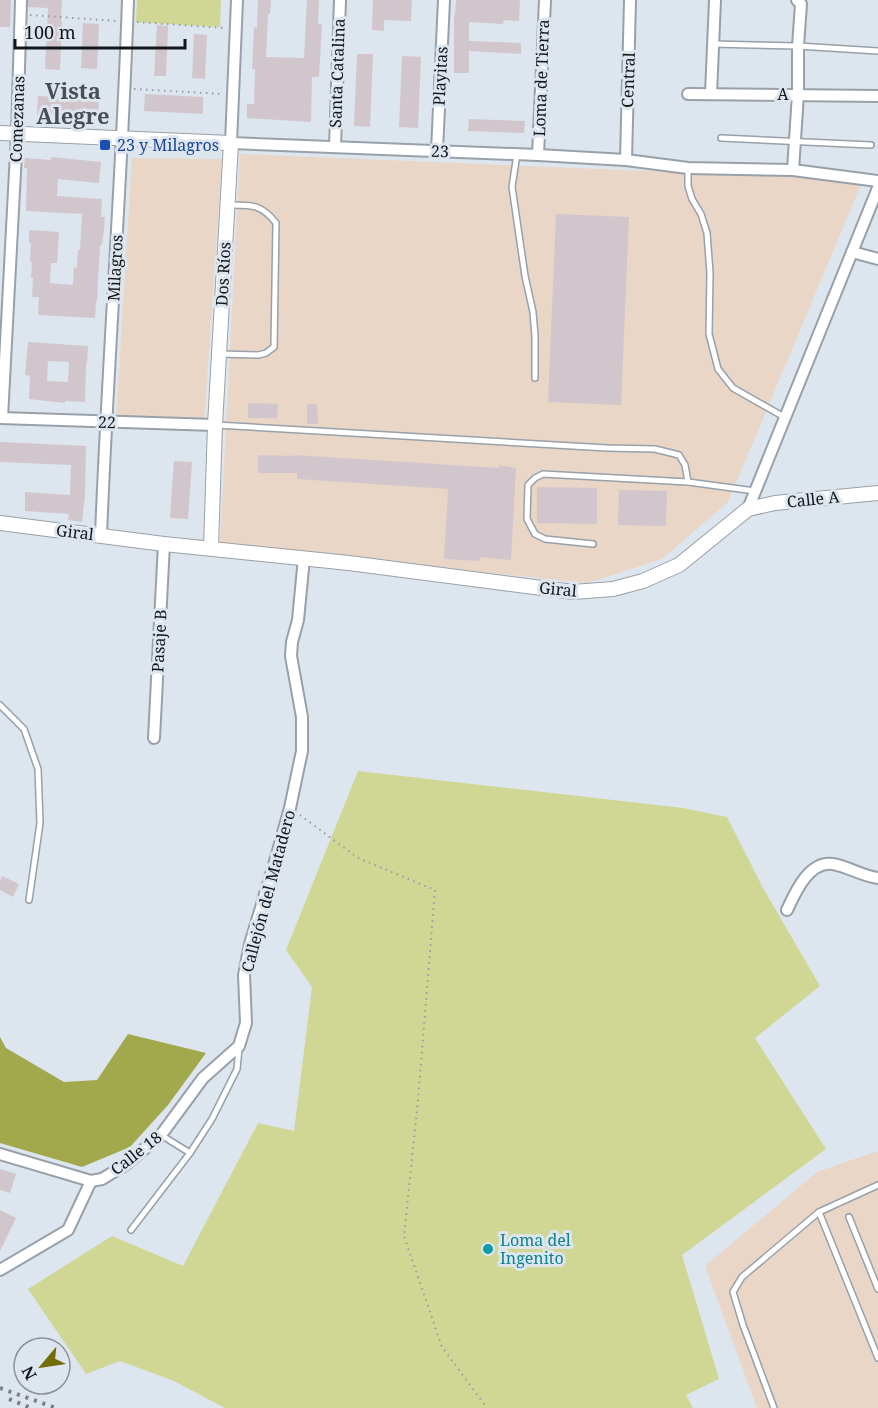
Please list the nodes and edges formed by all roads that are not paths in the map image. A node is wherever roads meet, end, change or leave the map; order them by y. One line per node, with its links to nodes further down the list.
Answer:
1 (21, 0): 18 (street, Comezanas)
2 (128, 0): 19 (street, Milagros)
3 (237, 0): 22 (street, Dos Ríos)
4 (340, 0): 24 (street, Santa Catalina)
5 (444, 0): 25 (street, Playitas)
6 (545, 0): 27 (street, Loma de Tierra)
7 (630, 0): 28 (street, Central)
8 (715, 0): 10 (street)
9 (799, 2): 11 (street)
10 (712, 44): 11 (lane); 14 (street)
11 (798, 46): 12 (lane); 15 (street)
12 (878, 51)
13 (688, 93): 14 (street, A)
14 (711, 94): 15 (street, A)
15 (798, 94): 16 (street, A); 21 (street)
16 (878, 96)
17 (0, 133): 18 (street, 23)
18 (17, 134): 19 (street, 23); 38 (street, Comezanas)
19 (123, 138): 22 (street, 23); 40 (street, Milagros)
20 (722, 138): 21 (lane)
21 (795, 142): 23 (lane); 30 (street)
22 (231, 143): 24 (street, 23); 33 (street, Dos Ríos)
23 (871, 145)
24 (335, 147): 25 (street, 23)
25 (437, 151): 26 (street, 23)
26 (516, 154): 27 (street, 23); 37 (lane)
27 (538, 155): 28 (street, 23)
28 (626, 160): 29 (street, 23)
29 (688, 168): 30 (street, 23); 39 (lane)
30 (794, 170): 31 (street, 23)
31 (878, 181)
32 (878, 188): 34 (street, Giral)
33 (227, 205): 36 (street, Dos Ríos); 36 (lane)
34 (852, 252): 35 (street); 39 (street, Giral)
35 (878, 259)
36 (219, 353): 41 (street, Dos Ríos)
37 (535, 378)
38 (1, 418): 40 (street, 22)
39 (786, 418): 43 (street, Giral)
40 (106, 422): 41 (street, 22); 47 (street, Milagros)
41 (215, 425): 42 (lane); 50 (street, Dos Ríos)
42 (688, 482): 43 (lane); 49 (lane)
43 (755, 491): 45 (street, Giral)
44 (878, 493): 45 (street, Calle A)
45 (748, 509): 51 (street, Giral)
46 (0, 523): 47 (street, Giral)
47 (102, 535): 48 (street, Giral)
48 (164, 544): 50 (street, Giral); 53 (street, Pasaje B)
49 (593, 544)
50 (211, 548): 51 (street, Giral)
51 (304, 558): 57 (street, Callejón del Matadero)
52 (0, 705): 55 (lane)
53 (154, 738)
54 (878, 878): 56 (street)
55 (29, 900)
56 (787, 910)
57 (239, 1046): 58 (street, Calle 18); 59 (lane, Callejón del Matadero)
58 (161, 1135): 59 (lane); 61 (street, Calle 18)
59 (190, 1153): 65 (lane, Callejón del Matadero)
60 (0, 1154): 61 (street, Calle 18)
61 (91, 1181): 66 (street)
62 (878, 1185): 63 (lane)
63 (819, 1212): 68 (lane); 69 (lane)
64 (849, 1217): 67 (lane)
65 (131, 1230)
66 (0, 1270)
67 (878, 1289)
68 (878, 1358)
69 (774, 1408)

